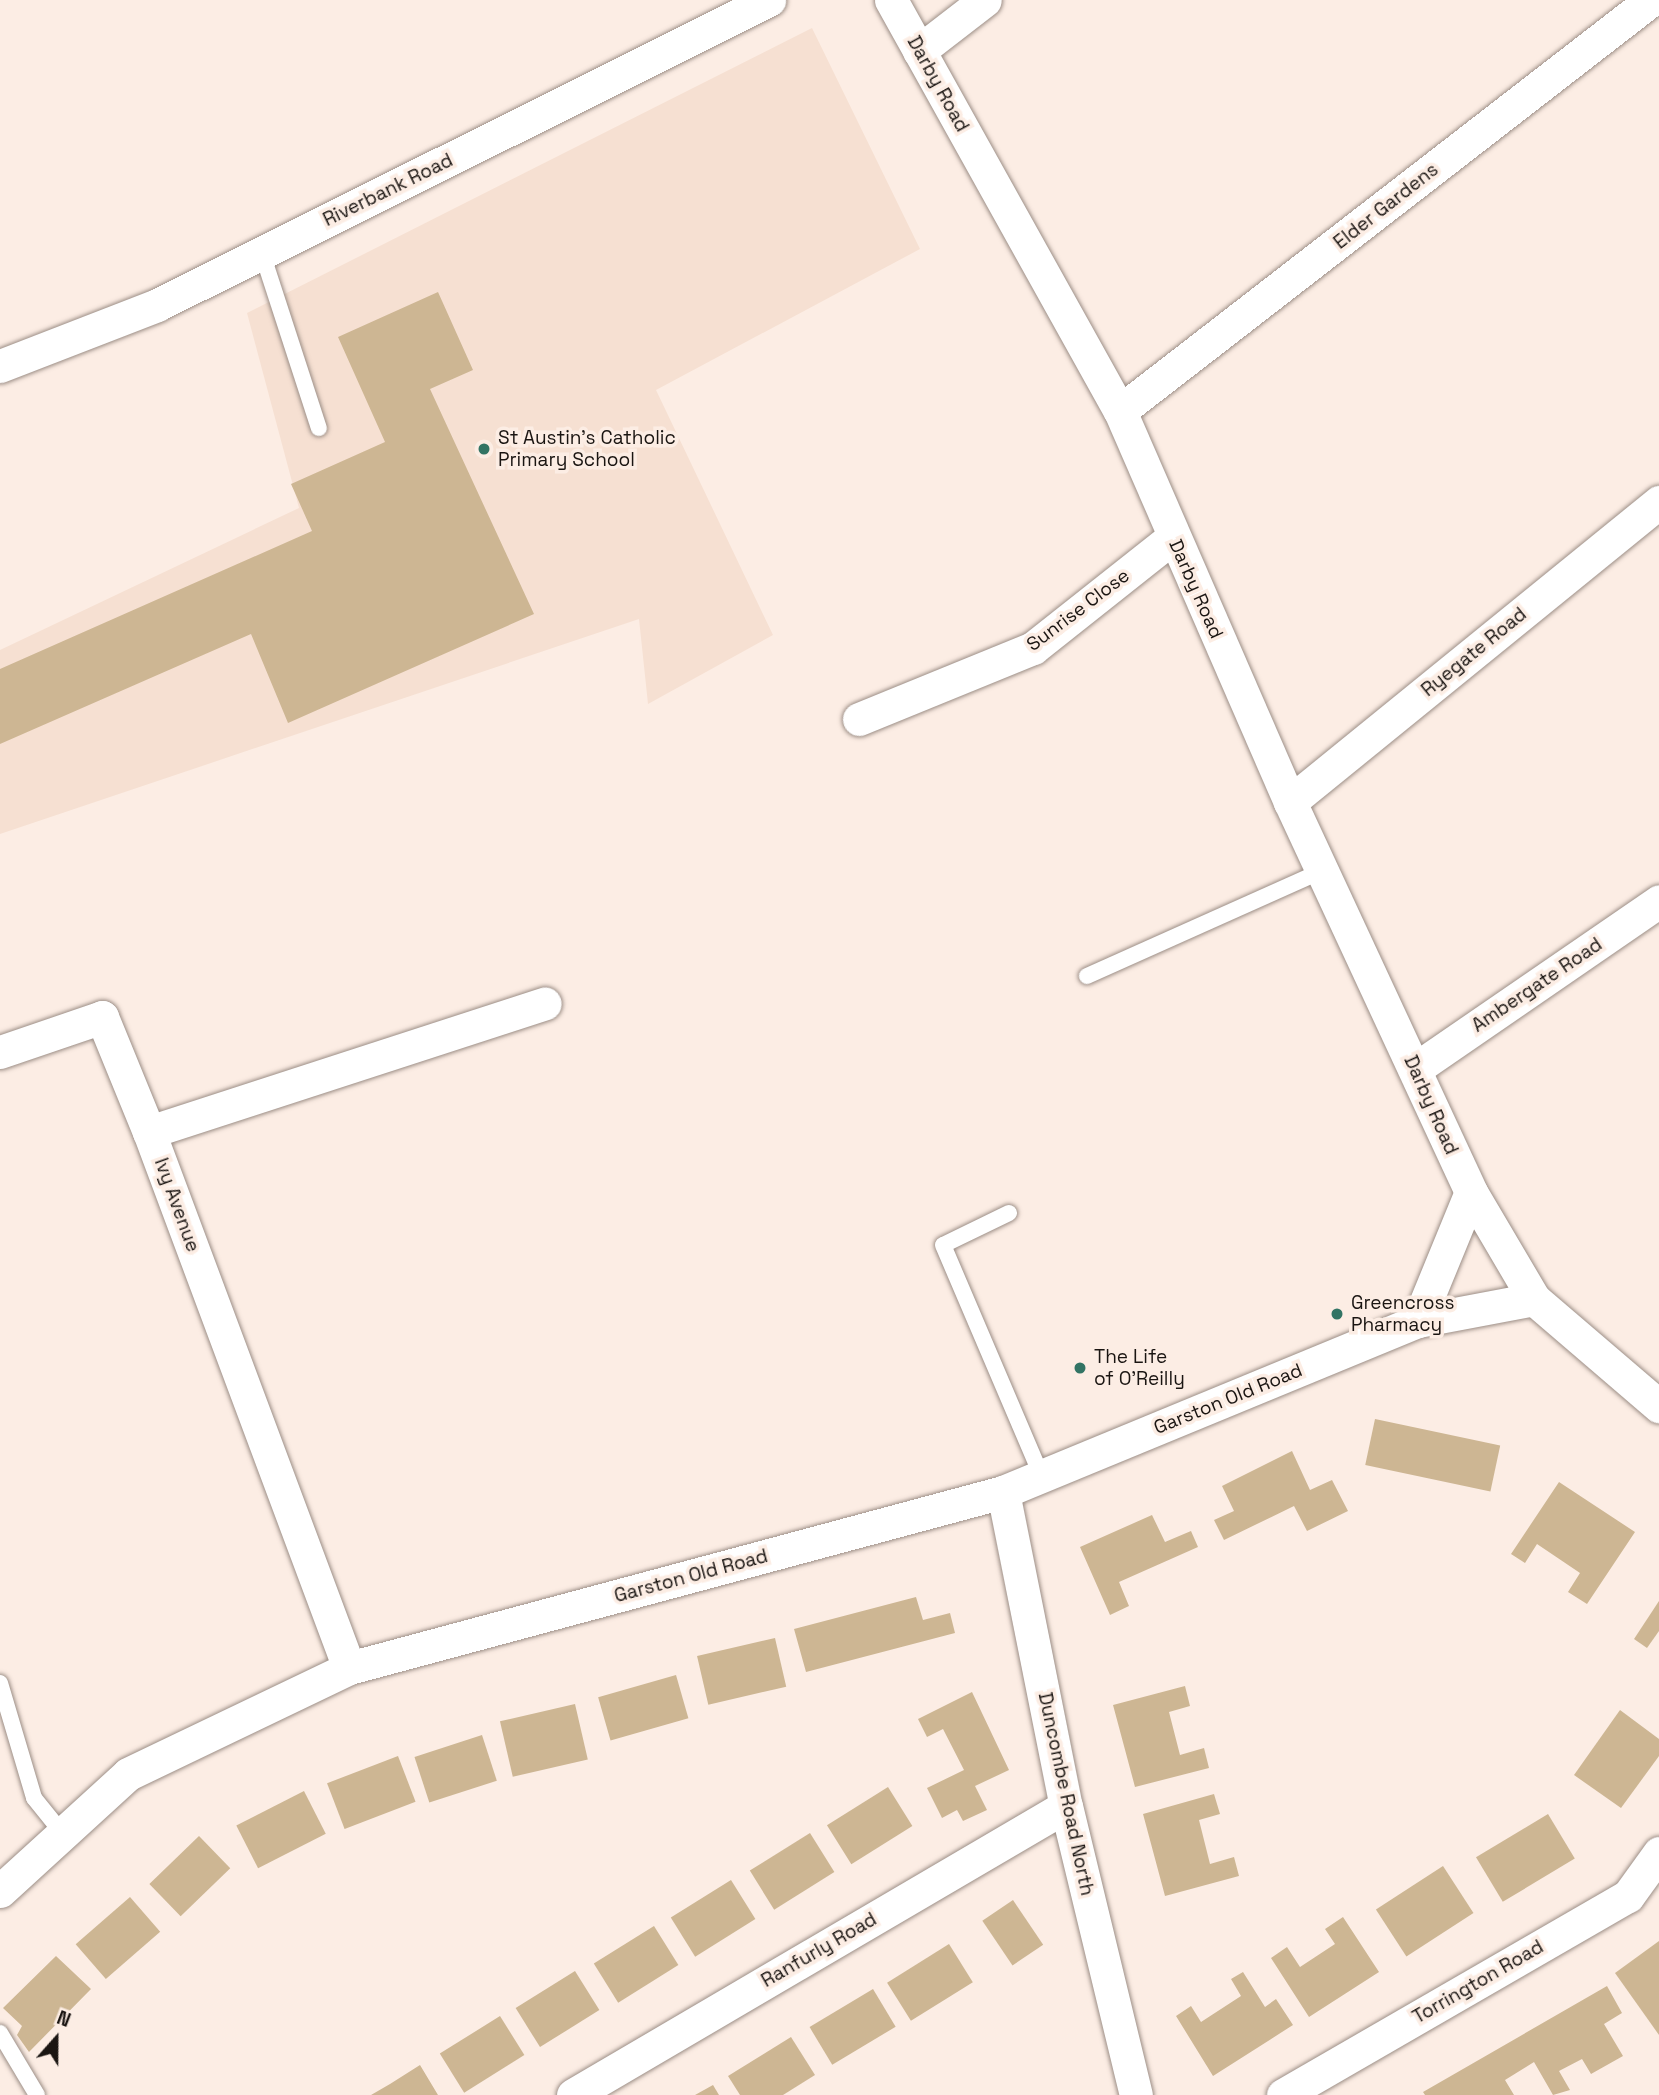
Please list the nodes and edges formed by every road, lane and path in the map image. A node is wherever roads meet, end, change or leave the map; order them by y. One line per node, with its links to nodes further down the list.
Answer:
1 (769, 0): 6 (street, Riverbank Road)
2 (891, 0): 5 (street, Darby Road)
3 (985, 0): 5 (street)
4 (1651, 0): 8 (street, Elder Gardens)
5 (919, 51): 8 (street, Darby Road)
6 (262, 253): 7 (street, Riverbank Road); 9 (lane)
7 (0, 366)
8 (1120, 411): 11 (street, Darby Road)
9 (319, 428)
10 (1659, 502): 13 (street, Ryegate Road)
11 (1173, 537): 12 (street, Sunrise Close); 13 (street, Darby Road)
12 (859, 719)
13 (1290, 802): 14 (street, Darby Road)
14 (1322, 871): 16 (lane); 19 (street, Darby Road)
15 (1659, 901): 19 (street, Ambergate Road)
16 (1087, 976)
17 (545, 1003): 20 (street, Ivy Avenue)
18 (0, 1052): 20 (street)
19 (1415, 1069): 21 (street, Darby Road)
20 (149, 1132): 28 (street, Ivy Avenue)
21 (1471, 1192): 23 (street); 24 (street)
22 (1009, 1213): 26 (lane)
23 (1534, 1299): 24 (street, Garston Old Road); 25 (street)
24 (1418, 1321): 26 (street, Garston Old Road)
25 (1659, 1406)
26 (1041, 1475): 27 (street, Garston Old Road)
27 (1003, 1492): 28 (street, Garston Old Road); 30 (street, Duncombe Road North)
28 (349, 1668): 31 (street, Garston Old Road)
29 (0, 1684): 31 (lane)
30 (1066, 1806): 36 (street, Ranfurly Road); 37 (street, Duncombe Road North)
31 (63, 1833): 33 (street, Garston Old Road)
32 (1659, 1853): 38 (street, Torrington Road)
33 (0, 1891)
34 (0, 2033): 35 (lane)
35 (37, 2095)
36 (573, 2095)
37 (1136, 2095)
38 (1283, 2095)

